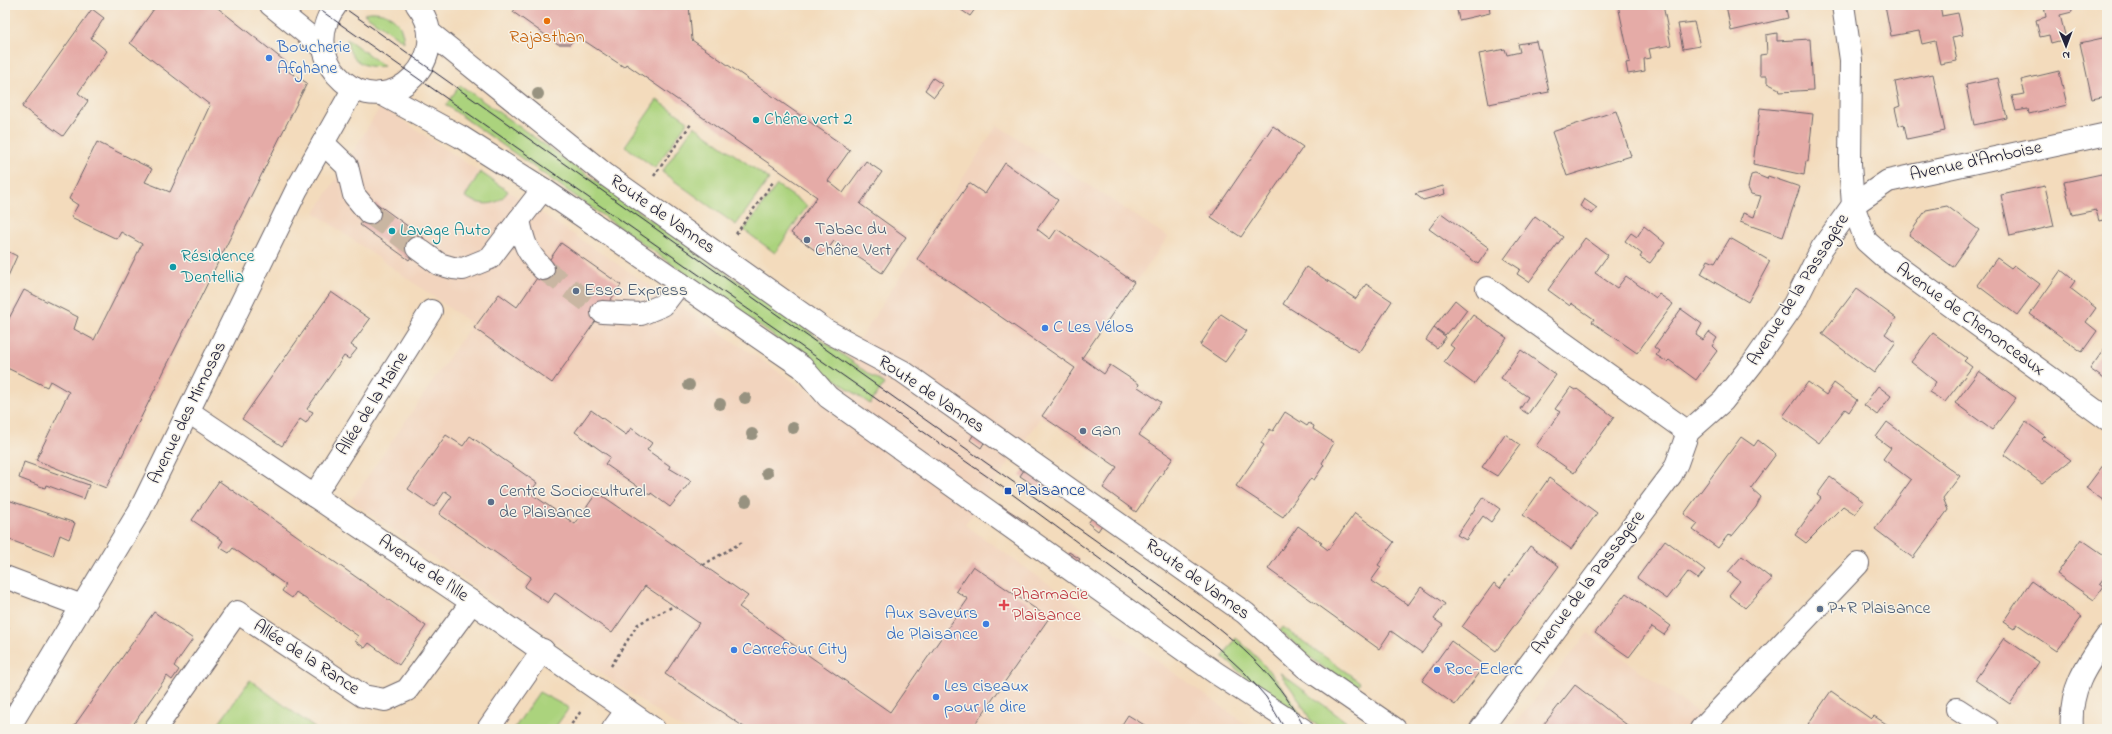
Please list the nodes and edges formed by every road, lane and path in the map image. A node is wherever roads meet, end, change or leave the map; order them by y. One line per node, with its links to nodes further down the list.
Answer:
1 (271, 5): 6 (street)
2 (336, 5): 6 (street)
3 (416, 5): 5 (street)
4 (1843, 5): 15 (street, Avenue de la Passagère)
5 (429, 32): 8 (street); 48 (street, Route de Vannes)
6 (324, 48): 7 (street)
7 (354, 88): 8 (street); 11 (street, Avenue des Mimosas)
8 (380, 93): 14 (street)
9 (691, 124): 12 (path)
10 (2107, 134): 15 (street, Avenue d'Amboise)
11 (323, 143): 16 (street); 25 (street, Avenue des Mimosas)
12 (654, 177)
13 (773, 182): 18 (path)
14 (543, 189): 17 (street); 21 (street)
15 (1853, 206): 26 (street, Avenue de Chenonceaux); 27 (street, Avenue de la Passagère)
16 (369, 213)
17 (520, 220): 19 (street); 20 (street)
18 (735, 235)
19 (417, 248)
20 (543, 269)
21 (680, 283): 24 (street); 47 (street)
22 (1487, 288): 27 (street)
23 (431, 312): 28 (street, Allée de la Maine)
24 (602, 312)
25 (189, 412): 28 (street, Avenue de l'Ille); 34 (street, Avenue des Mimosas)
26 (2107, 419)
27 (1688, 432): 49 (street, Avenue de la Passagère)
28 (314, 496): 33 (street, Avenue de l'Ille)
29 (744, 541): 31 (path)
30 (1858, 564): 50 (street)
31 (703, 565)
32 (5, 577): 34 (street)
33 (472, 602): 37 (street, Avenue de l'Ille); 42 (street, Allée de la Rance)
34 (82, 606): 41 (street, Avenue des Mimosas)
35 (674, 606): 38 (path)
36 (2107, 636): 52 (street)
37 (543, 650): 38 (street, Avenue de l'Ille); 43 (street)
38 (597, 688): 40 (street, Avenue de l'Ille); 44 (path)
39 (1957, 708): 51 (street)
40 (627, 710): 45 (street); 46 (street, Avenue de l'Ille)
41 (8, 729)
42 (155, 729)
43 (488, 729)
44 (568, 729)
45 (613, 729)
46 (654, 729)
47 (1302, 729)
48 (1395, 729)
49 (1481, 729)
50 (1701, 729)
51 (1988, 729)
52 (2072, 729)

